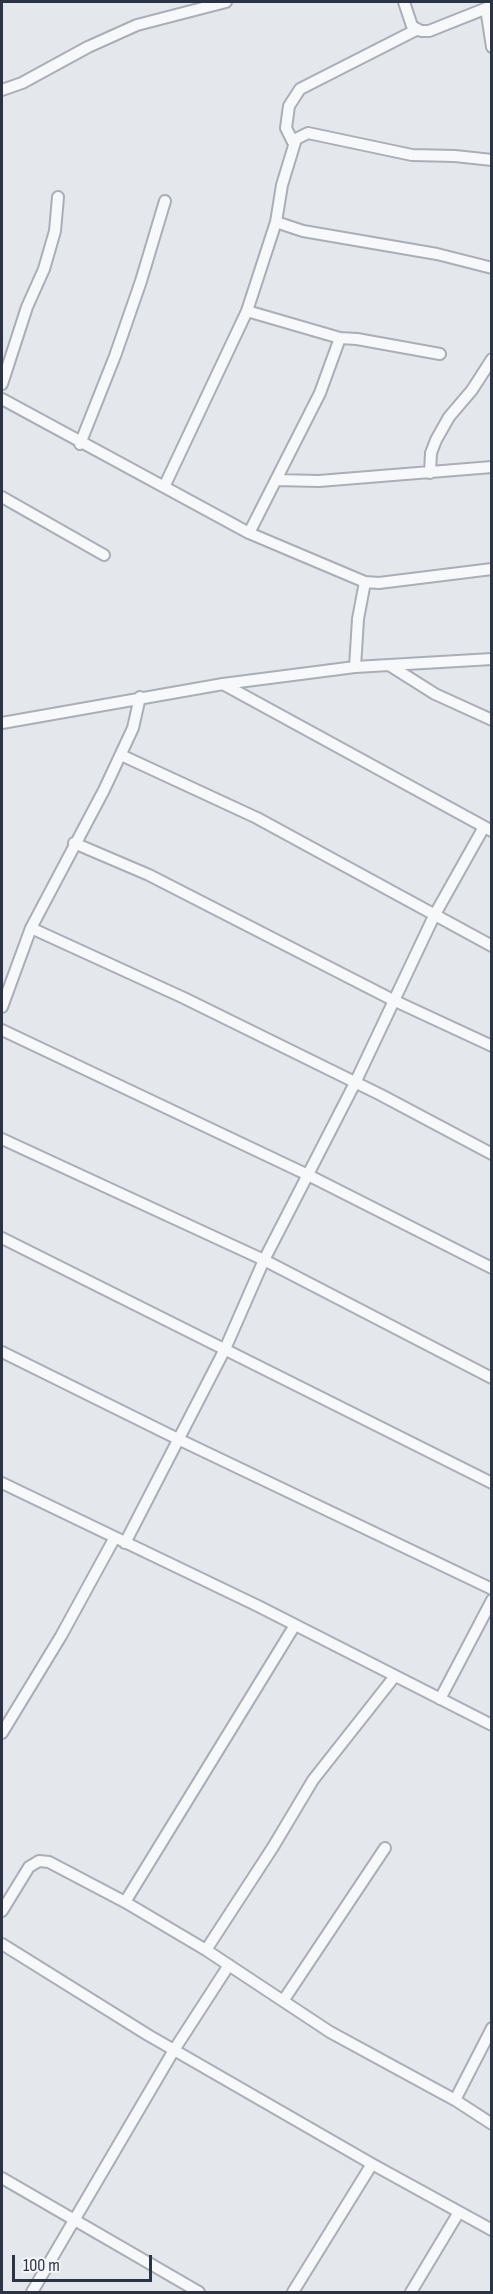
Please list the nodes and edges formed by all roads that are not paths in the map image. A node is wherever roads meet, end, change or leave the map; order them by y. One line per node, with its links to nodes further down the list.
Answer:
1 (226, 2): 6 (street)
2 (404, 2): 4 (street)
3 (489, 7): 4 (street); 5 (street)
4 (416, 30): 7 (street)
5 (492, 47)
6 (2, 90)
7 (293, 142): 8 (street); 11 (street)
8 (492, 160)
9 (58, 197): 17 (street)
10 (165, 201): 19 (street)
11 (276, 222): 12 (street); 13 (street)
12 (492, 268)
13 (247, 311): 14 (street); 23 (street)
14 (340, 338): 15 (street); 22 (street)
15 (440, 354)
16 (492, 359): 21 (street)
17 (2, 384)
18 (2, 399): 19 (street)
19 (80, 444): 23 (street)
20 (492, 467): 21 (street)
21 (430, 473): 22 (street)
22 (276, 480): 25 (street)
23 (164, 487): 25 (street)
24 (2, 497): 26 (street)
25 (249, 533): 28 (street)
26 (104, 555)
27 (492, 569): 28 (street)
28 (365, 582): 31 (street)
29 (492, 659): 30 (street)
30 (389, 665): 31 (street); 34 (street)
31 (356, 667): 32 (street)
32 (223, 684): 33 (street); 37 (street)
33 (140, 697): 35 (street); 36 (street)
34 (492, 720)
35 (2, 723)
36 (121, 755): 38 (street); 39 (street)
37 (488, 829): 39 (street)
38 (74, 843): 40 (street); 42 (street)
39 (434, 916): 41 (street); 42 (street)
40 (31, 928): 43 (street); 46 (street)
41 (492, 946)
42 (393, 1000): 45 (street); 46 (street)
43 (2, 1006)
44 (2, 1030): 49 (street)
45 (492, 1046)
46 (355, 1083): 48 (street); 49 (street)
47 (2, 1139): 51 (street)
48 (492, 1155)
49 (309, 1175): 51 (street); 52 (street)
50 (2, 1238): 53 (street)
51 (264, 1260): 53 (street); 55 (street)
52 (492, 1268)
53 (225, 1350): 56 (street); 58 (street)
54 (2, 1352): 56 (street)
55 (492, 1378)
56 (178, 1439): 60 (street); 61 (street)
57 (2, 1483): 59 (street)
58 (492, 1483)
59 (114, 1539): 60 (street); 67 (street)
60 (125, 1543): 63 (street)
61 (492, 1589)
62 (492, 1600): 65 (street)
63 (295, 1625): 64 (street); 69 (street)
64 (395, 1676): 65 (street); 72 (street)
65 (440, 1699): 66 (street)
66 (492, 1725)
67 (2, 1733)
68 (385, 1848): 74 (street)
69 (125, 1902): 70 (street); 72 (street)
70 (2, 1911)
71 (2, 1944): 76 (street)
72 (206, 1950): 73 (street)
73 (229, 1965): 74 (street); 76 (street)
74 (283, 2001): 77 (street)
75 (492, 2028): 77 (street)
76 (174, 2050): 79 (street); 82 (street)
77 (455, 2100): 78 (street)
78 (492, 2124)
79 (372, 2164): 81 (street); 86 (street)
80 (2, 2178): 82 (street)
81 (459, 2212): 83 (street); 87 (street)
82 (74, 2221): 84 (street); 85 (street)
83 (491, 2230)
84 (32, 2292)
85 (199, 2292)
86 (293, 2292)
87 (411, 2292)

